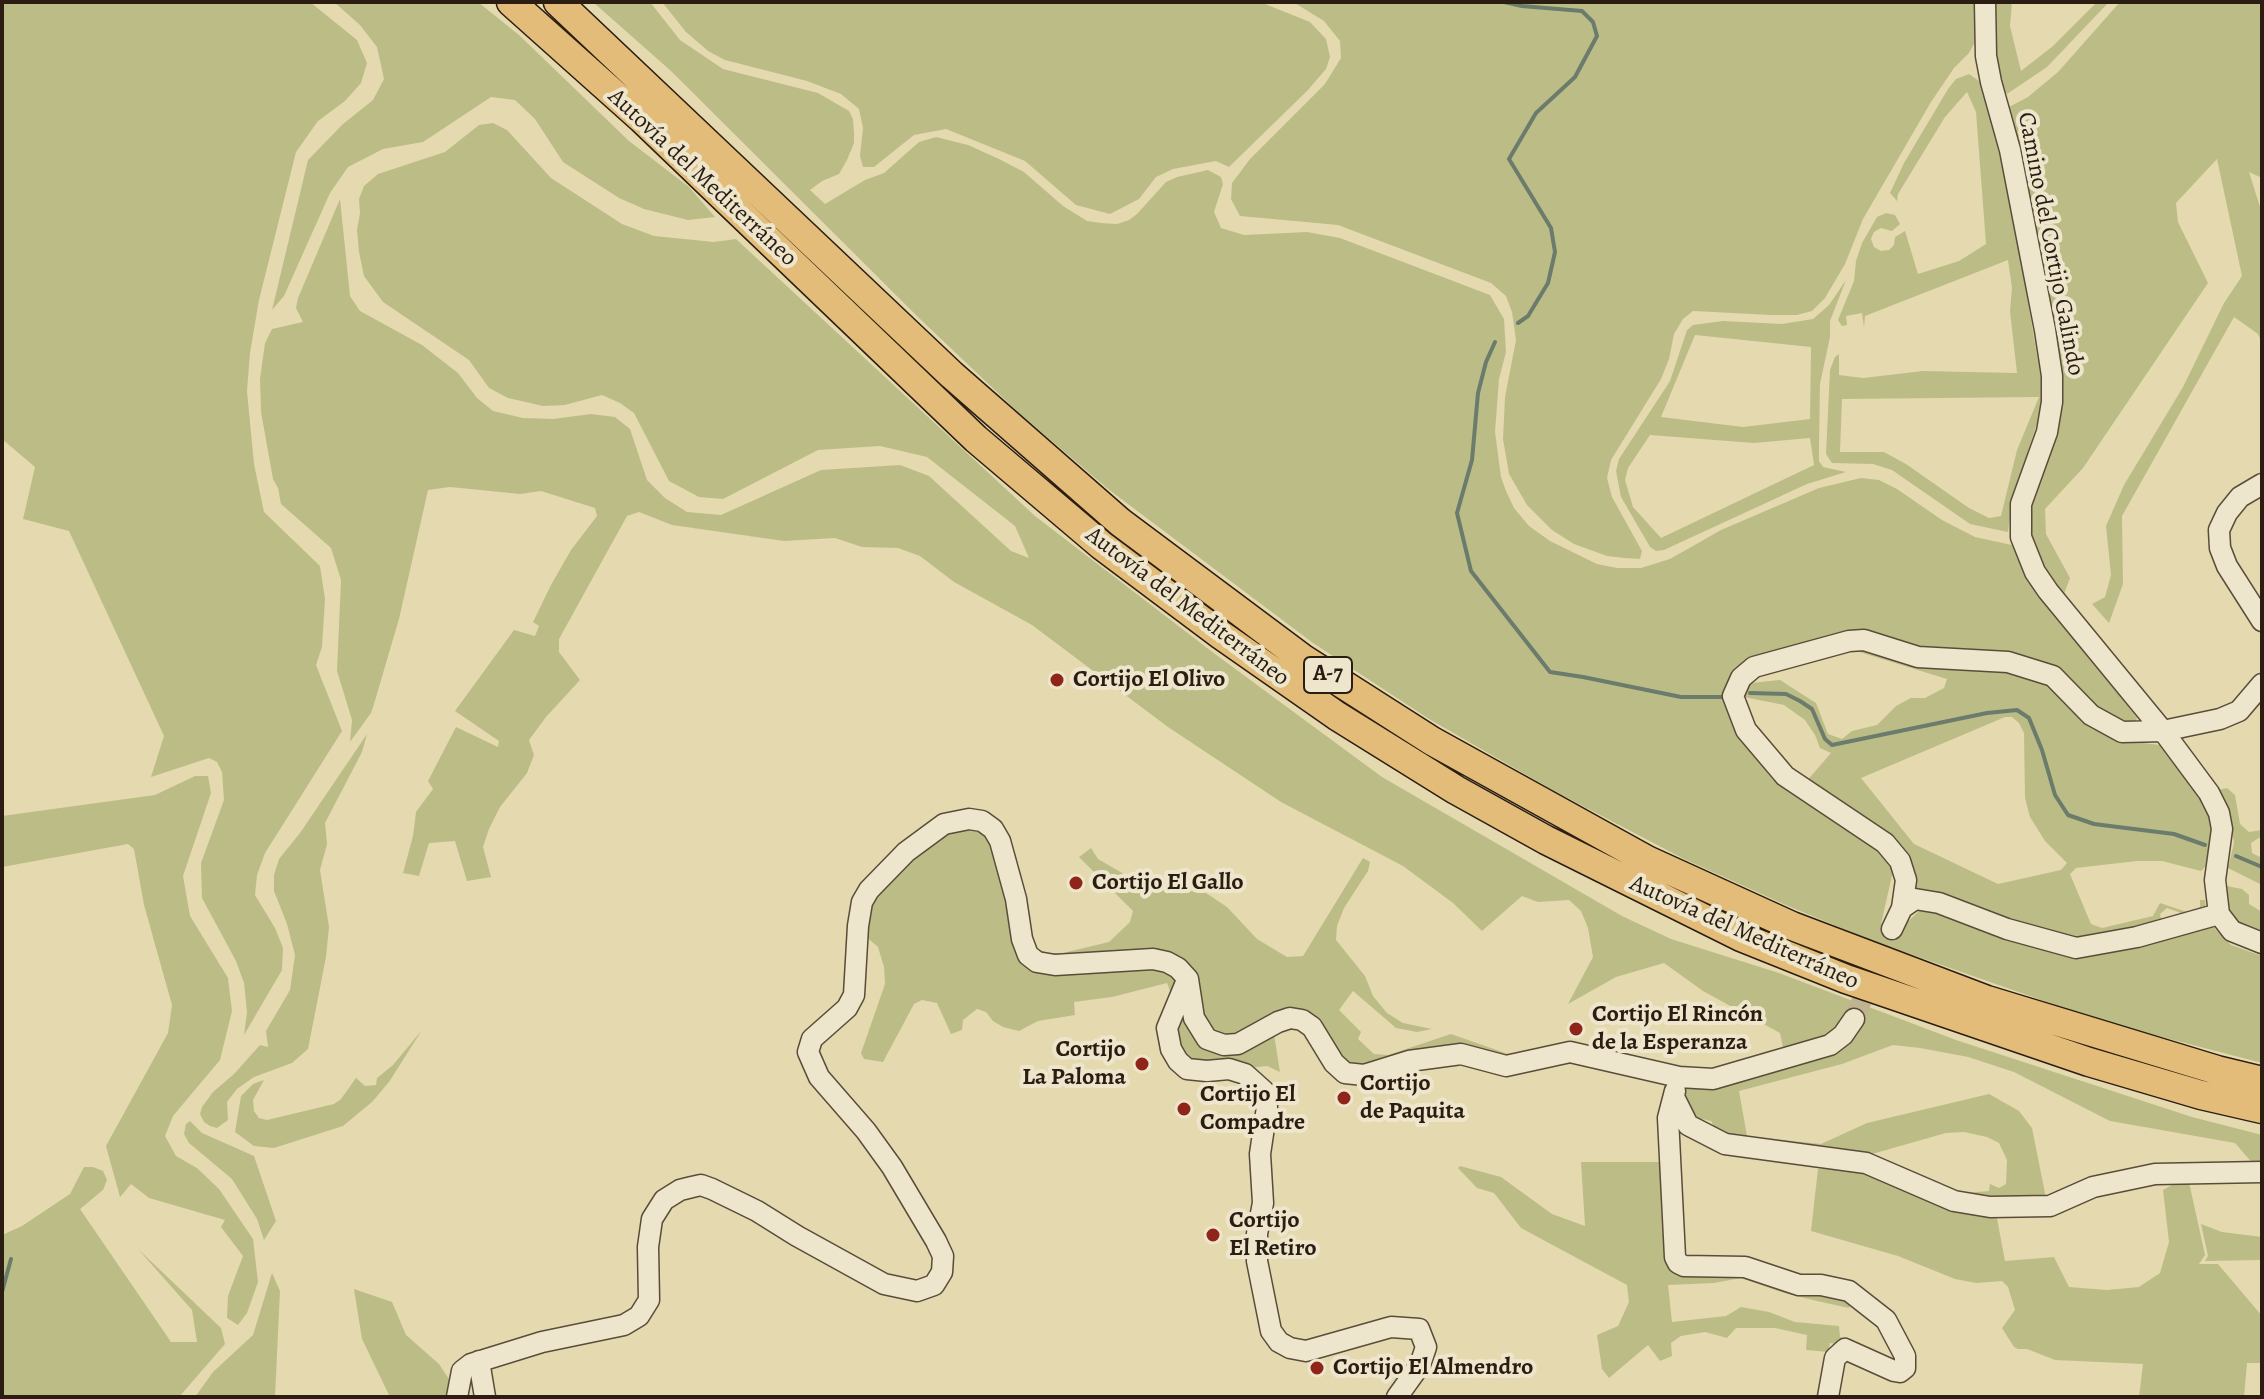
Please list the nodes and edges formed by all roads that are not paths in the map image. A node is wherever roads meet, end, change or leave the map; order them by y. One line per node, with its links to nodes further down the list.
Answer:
1 (511, 2): 16 (highway, Autovía del Mediterráneo / A-7)
2 (558, 2): 14 (highway, Autovía del Mediterráneo / A-7)
3 (1985, 2): 7 (street, Camino del Cortijo Galindo)
4 (2262, 484): 5 (street)
5 (2262, 621)
6 (2262, 684): 7 (street)
7 (2163, 731): 8 (street); 9 (street, Camino del Cortijo Galindo)
8 (1902, 908): 9 (street); 10 (street)
9 (2219, 914): 11 (street)
10 (1892, 929)
11 (2262, 943)
12 (1188, 979): 15 (street); 20 (street); 23 (street)
13 (1854, 1019): 15 (street)
14 (2262, 1081)
15 (1676, 1087): 19 (street); 24 (street)
16 (2201, 1095): 17 (highway, Autovía del Mediterráneo / A-7); 18 (highway)
17 (2262, 1109)
18 (2262, 1119)
19 (2262, 1172)
20 (479, 1361): 21 (street); 22 (street)
21 (457, 1397)
22 (485, 1397)
23 (1397, 1397)
24 (1828, 1397)

